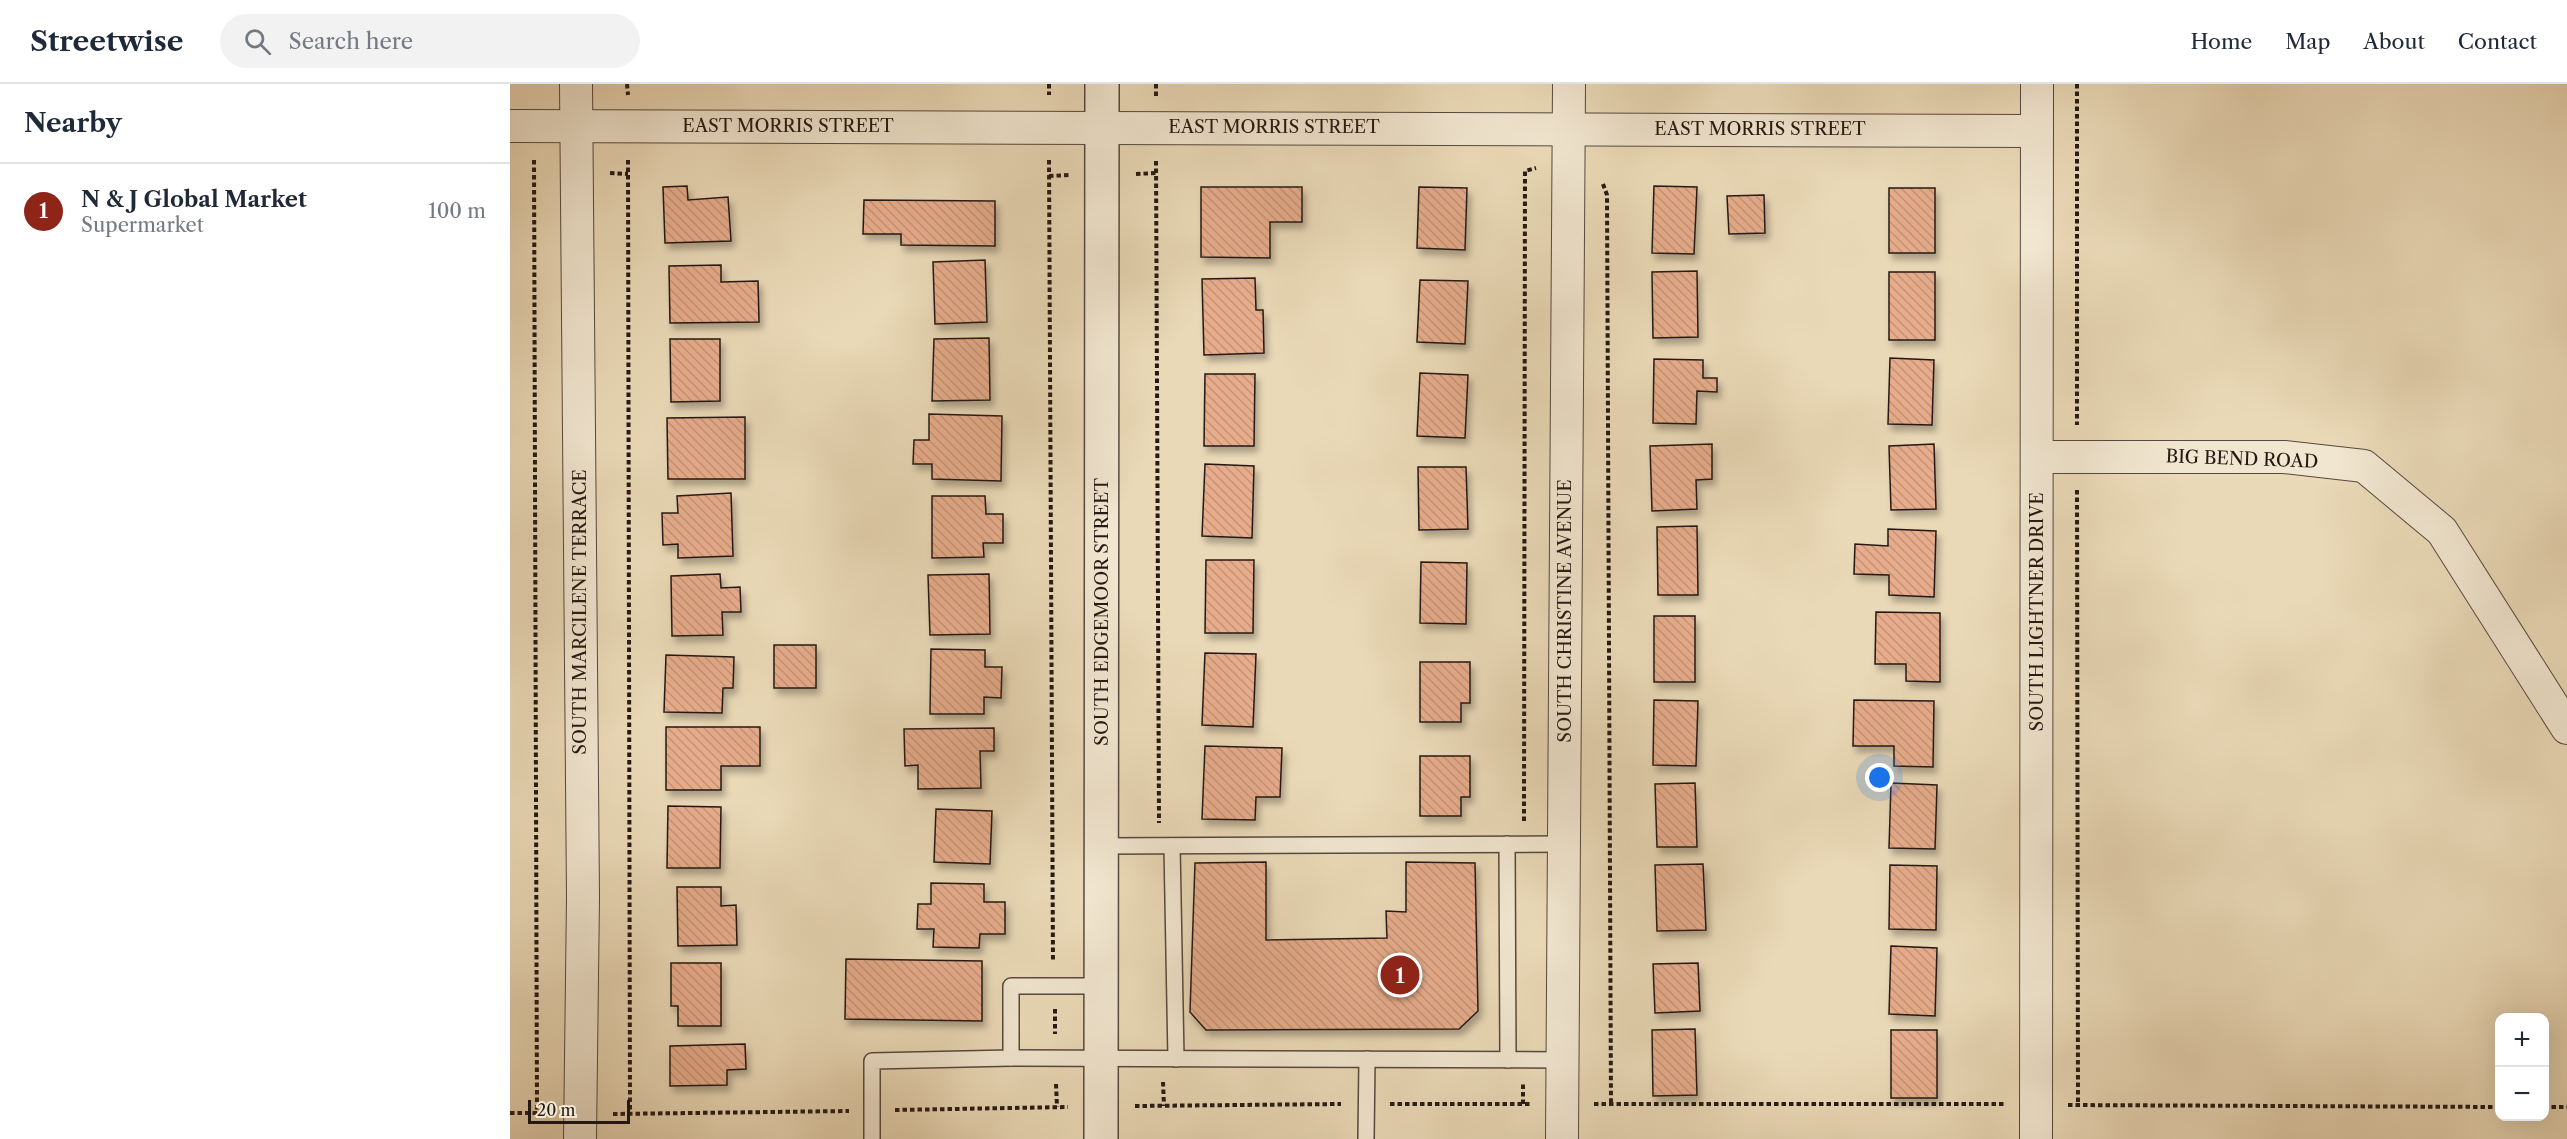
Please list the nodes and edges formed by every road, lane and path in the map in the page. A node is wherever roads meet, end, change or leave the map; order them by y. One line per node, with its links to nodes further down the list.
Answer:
1 (576, 84): 10 (street, SOUTH MARCILENE TERRACE)
2 (627, 84): 11 (path)
3 (1049, 84): 12 (path)
4 (1102, 84): 13 (street, SOUTH EDGEMOOR STREET)
5 (1156, 84): 14 (path)
6 (1569, 84): 15 (street, SOUTH CHRISTINE AVENUE)
7 (2037, 84): 16 (street, SOUTH LIGHTNER DRIVE)
8 (2077, 84): 18 (path)
9 (522, 126): 10 (street, EAST MORRIS STREET); 45 (path)
10 (576, 126): 11 (street, EAST MORRIS STREET); 47 (street, SOUTH MARCILENE TERRACE)
11 (628, 126): 12 (street, EAST MORRIS STREET); 46 (path)
12 (1049, 126): 13 (street, EAST MORRIS STREET); 24 (path)
13 (1102, 126): 14 (street, EAST MORRIS STREET); 22 (street, SOUTH EDGEMOOR STREET)
14 (1156, 126): 15 (street, EAST MORRIS STREET); 23 (path)
15 (1569, 128): 16 (street, EAST MORRIS STREET); 21 (street, SOUTH CHRISTINE AVENUE)
16 (2037, 131): 17 (street, SOUTH LIGHTNER DRIVE)
17 (2037, 457): 18 (street, BIG BEND ROAD); 35 (street, SOUTH LIGHTNER DRIVE)
18 (2077, 457): 19 (street, BIG BEND ROAD); 36 (path)
19 (2567, 728)
20 (1507, 844): 21 (lane); 23 (lane); 31 (lane)
21 (1563, 844): 32 (street, SOUTH CHRISTINE AVENUE)
22 (1102, 846): 23 (lane); 25 (street, SOUTH EDGEMOOR STREET)
23 (1166, 846): 29 (lane)
24 (1054, 986): 25 (lane); 26 (lane); 27 (path)
25 (1102, 986): 28 (street, SOUTH EDGEMOOR STREET)
26 (1011, 1058): 27 (lane); 43 (lane)
27 (1056, 1058): 28 (lane); 38 (path)
28 (1102, 1058): 29 (lane); 39 (street, SOUTH EDGEMOOR STREET)
29 (1169, 1059): 30 (lane); 37 (path)
30 (1367, 1059): 31 (lane); 33 (lane)
31 (1508, 1060): 32 (lane)
32 (1562, 1060): 34 (street, SOUTH CHRISTINE AVENUE)
33 (1366, 1104): 34 (path); 37 (path); 50 (lane)
34 (1562, 1104): 35 (path); 51 (street, SOUTH CHRISTINE AVENUE)
35 (2036, 1104): 36 (path); 52 (street, SOUTH LIGHTNER DRIVE)
36 (2078, 1105): 40 (path)
37 (1164, 1106): 39 (path)
38 (1057, 1107): 39 (path); 43 (path)
39 (1101, 1107): 49 (street, SOUTH EDGEMOOR STREET)
40 (2495, 1107)
41 (2549, 1107): 42 (path)
42 (2567, 1107)
43 (872, 1110): 46 (path); 48 (lane)
44 (510, 1113): 45 (path)
45 (537, 1113): 47 (path)
46 (630, 1114): 47 (path)
47 (580, 1126)
48 (872, 1139)
49 (1101, 1139)
50 (1366, 1139)
51 (1562, 1139)
52 (2036, 1139)

